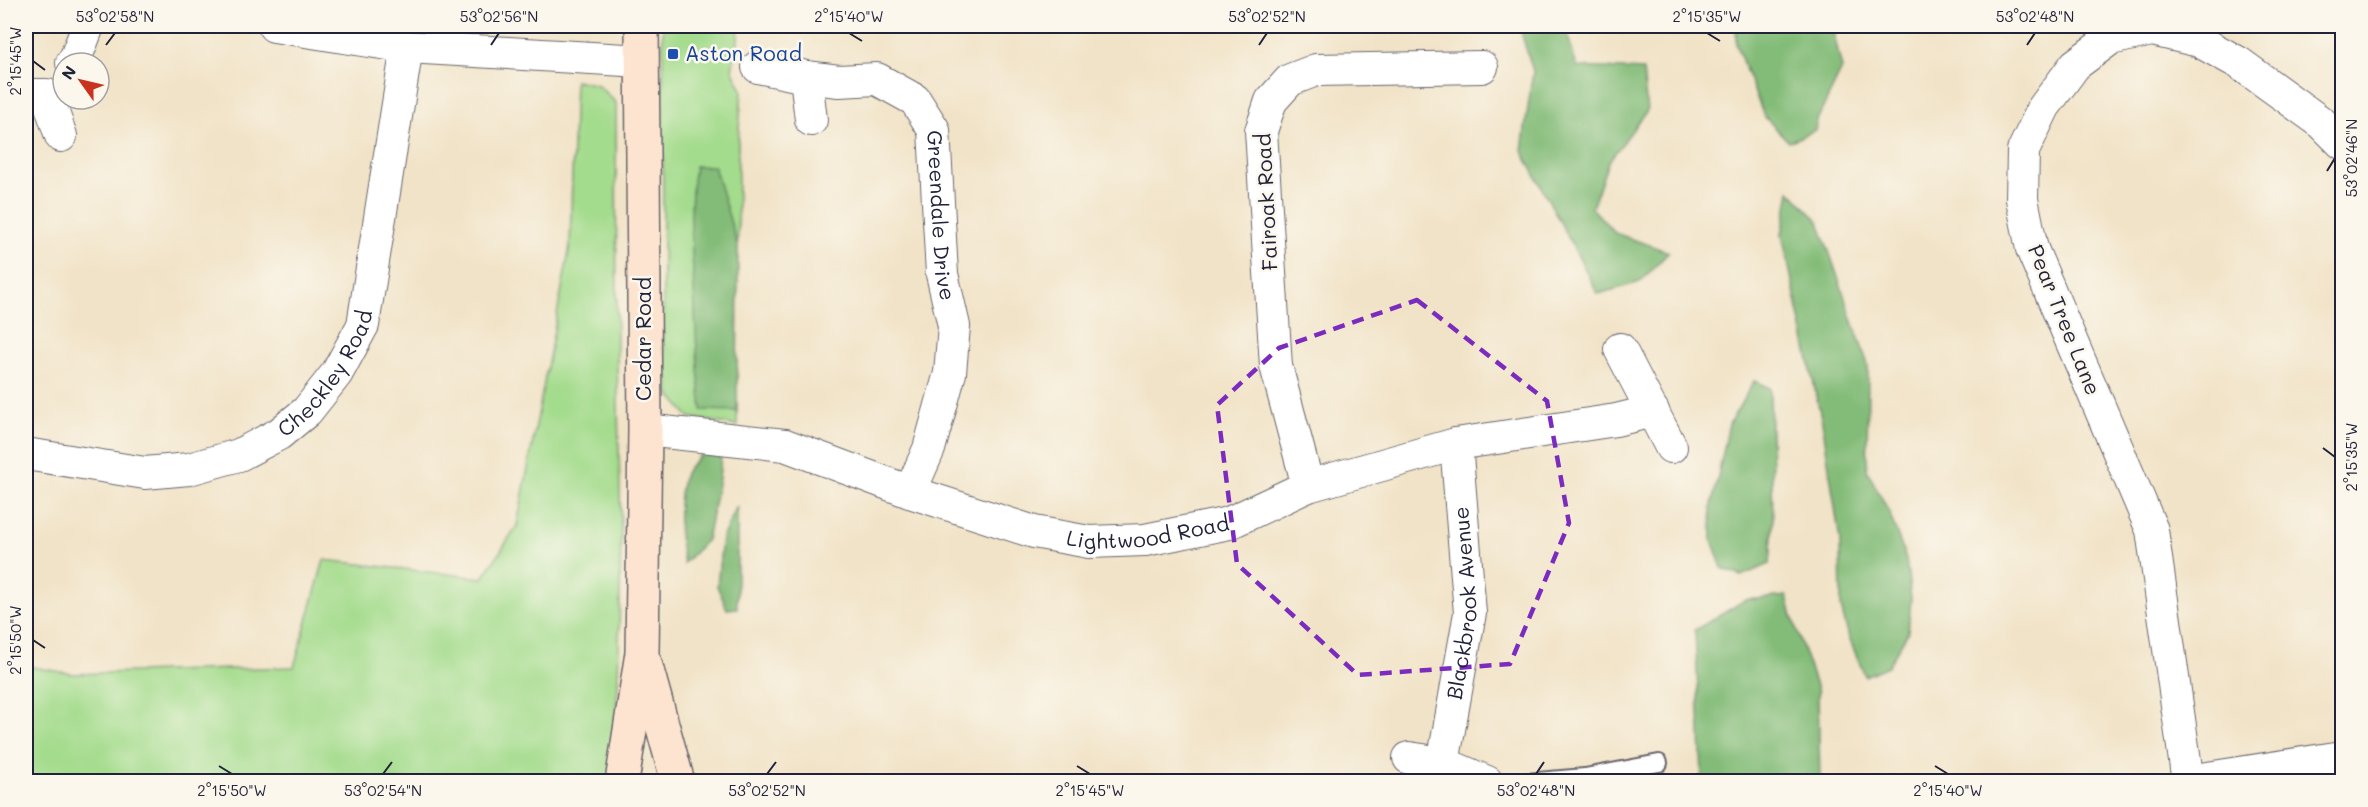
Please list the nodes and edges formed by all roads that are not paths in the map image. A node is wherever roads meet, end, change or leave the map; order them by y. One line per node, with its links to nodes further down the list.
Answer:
1 (88, 26): 5 (street)
2 (274, 26): 4 (street)
3 (642, 26): 6 (street, Cedar Road)
4 (407, 48): 6 (street); 19 (street, Checkley Road)
5 (78, 51)
6 (642, 61): 16 (street, Cedar Road)
7 (1482, 67): 20 (street, Fairoak Road)
8 (758, 68): 9 (street, Greendale Drive)
9 (806, 77): 11 (street); 21 (street, Greendale Drive)
10 (45, 88): 12 (street)
11 (811, 120)
12 (61, 136)
13 (2343, 143): 27 (street, Pear Tree Lane)
14 (1620, 349): 15 (street)
15 (1653, 411): 17 (street, Lightwood Road); 18 (street)
16 (645, 430): 21 (street, Lightwood Road); 22 (street, Cedar Road)
17 (1456, 444): 20 (street, Lightwood Road); 25 (street, Blackbrook Avenue)
18 (1671, 447)
19 (26, 454)
20 (1308, 486): 21 (street, Lightwood Road)
21 (910, 492)
22 (642, 653): 28 (street); 29 (street)
23 (2343, 757): 27 (street, Pear Tree Lane)
24 (1409, 758): 25 (street)
25 (1443, 763): 30 (street)
26 (1659, 763): 31 (lane)
27 (2188, 781)
28 (622, 782)
29 (678, 782)
30 (1487, 782)
31 (1526, 782)

